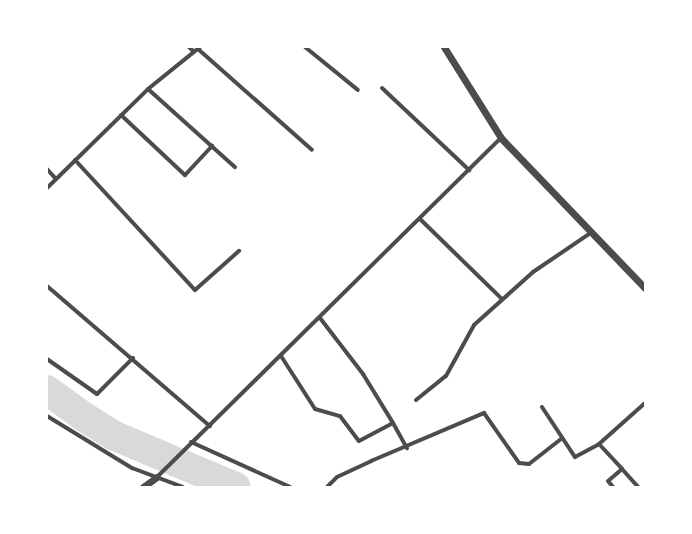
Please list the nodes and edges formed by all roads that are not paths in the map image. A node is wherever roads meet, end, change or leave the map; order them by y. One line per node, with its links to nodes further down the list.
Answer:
1 (189, 47): 4 (street)
2 (305, 47): 7 (street)
3 (444, 47): 9 (street)
4 (197, 49): 6 (street); 11 (street)
5 (382, 88): 15 (street)
6 (148, 89): 8 (street); 10 (street)
7 (358, 90)
8 (121, 116): 10 (street); 12 (street)
9 (501, 138): 15 (street); 19 (street)
10 (212, 146): 13 (street)
11 (312, 150)
12 (75, 160): 16 (street); 20 (street)
13 (235, 167)
14 (47, 169): 16 (street)
15 (469, 170): 18 (street)
16 (56, 179): 17 (street)
17 (47, 188)
18 (420, 219): 23 (street); 24 (street)
19 (592, 232): 22 (street); 23 (street)
20 (239, 251)
21 (47, 286): 26 (street)
22 (645, 288)
23 (502, 299): 28 (street)
24 (320, 318): 25 (street); 32 (street)
25 (281, 356): 32 (street); 33 (street)
26 (133, 358): 27 (street); 33 (street)
27 (47, 359)
28 (416, 400)
29 (645, 403): 36 (street)
30 (542, 407): 34 (street)
31 (47, 416): 39 (street)
32 (393, 423): 37 (street)
33 (210, 426): 35 (street)
34 (561, 439): 36 (street); 37 (street)
35 (191, 442): 39 (street); 42 (street)
36 (599, 444): 38 (street)
37 (407, 448): 43 (street)
38 (622, 469): 44 (street); 45 (street)
39 (157, 477): 40 (street); 41 (street)
40 (143, 487)
41 (183, 487)
42 (290, 487)
43 (327, 487)
44 (612, 487)
45 (638, 487)

